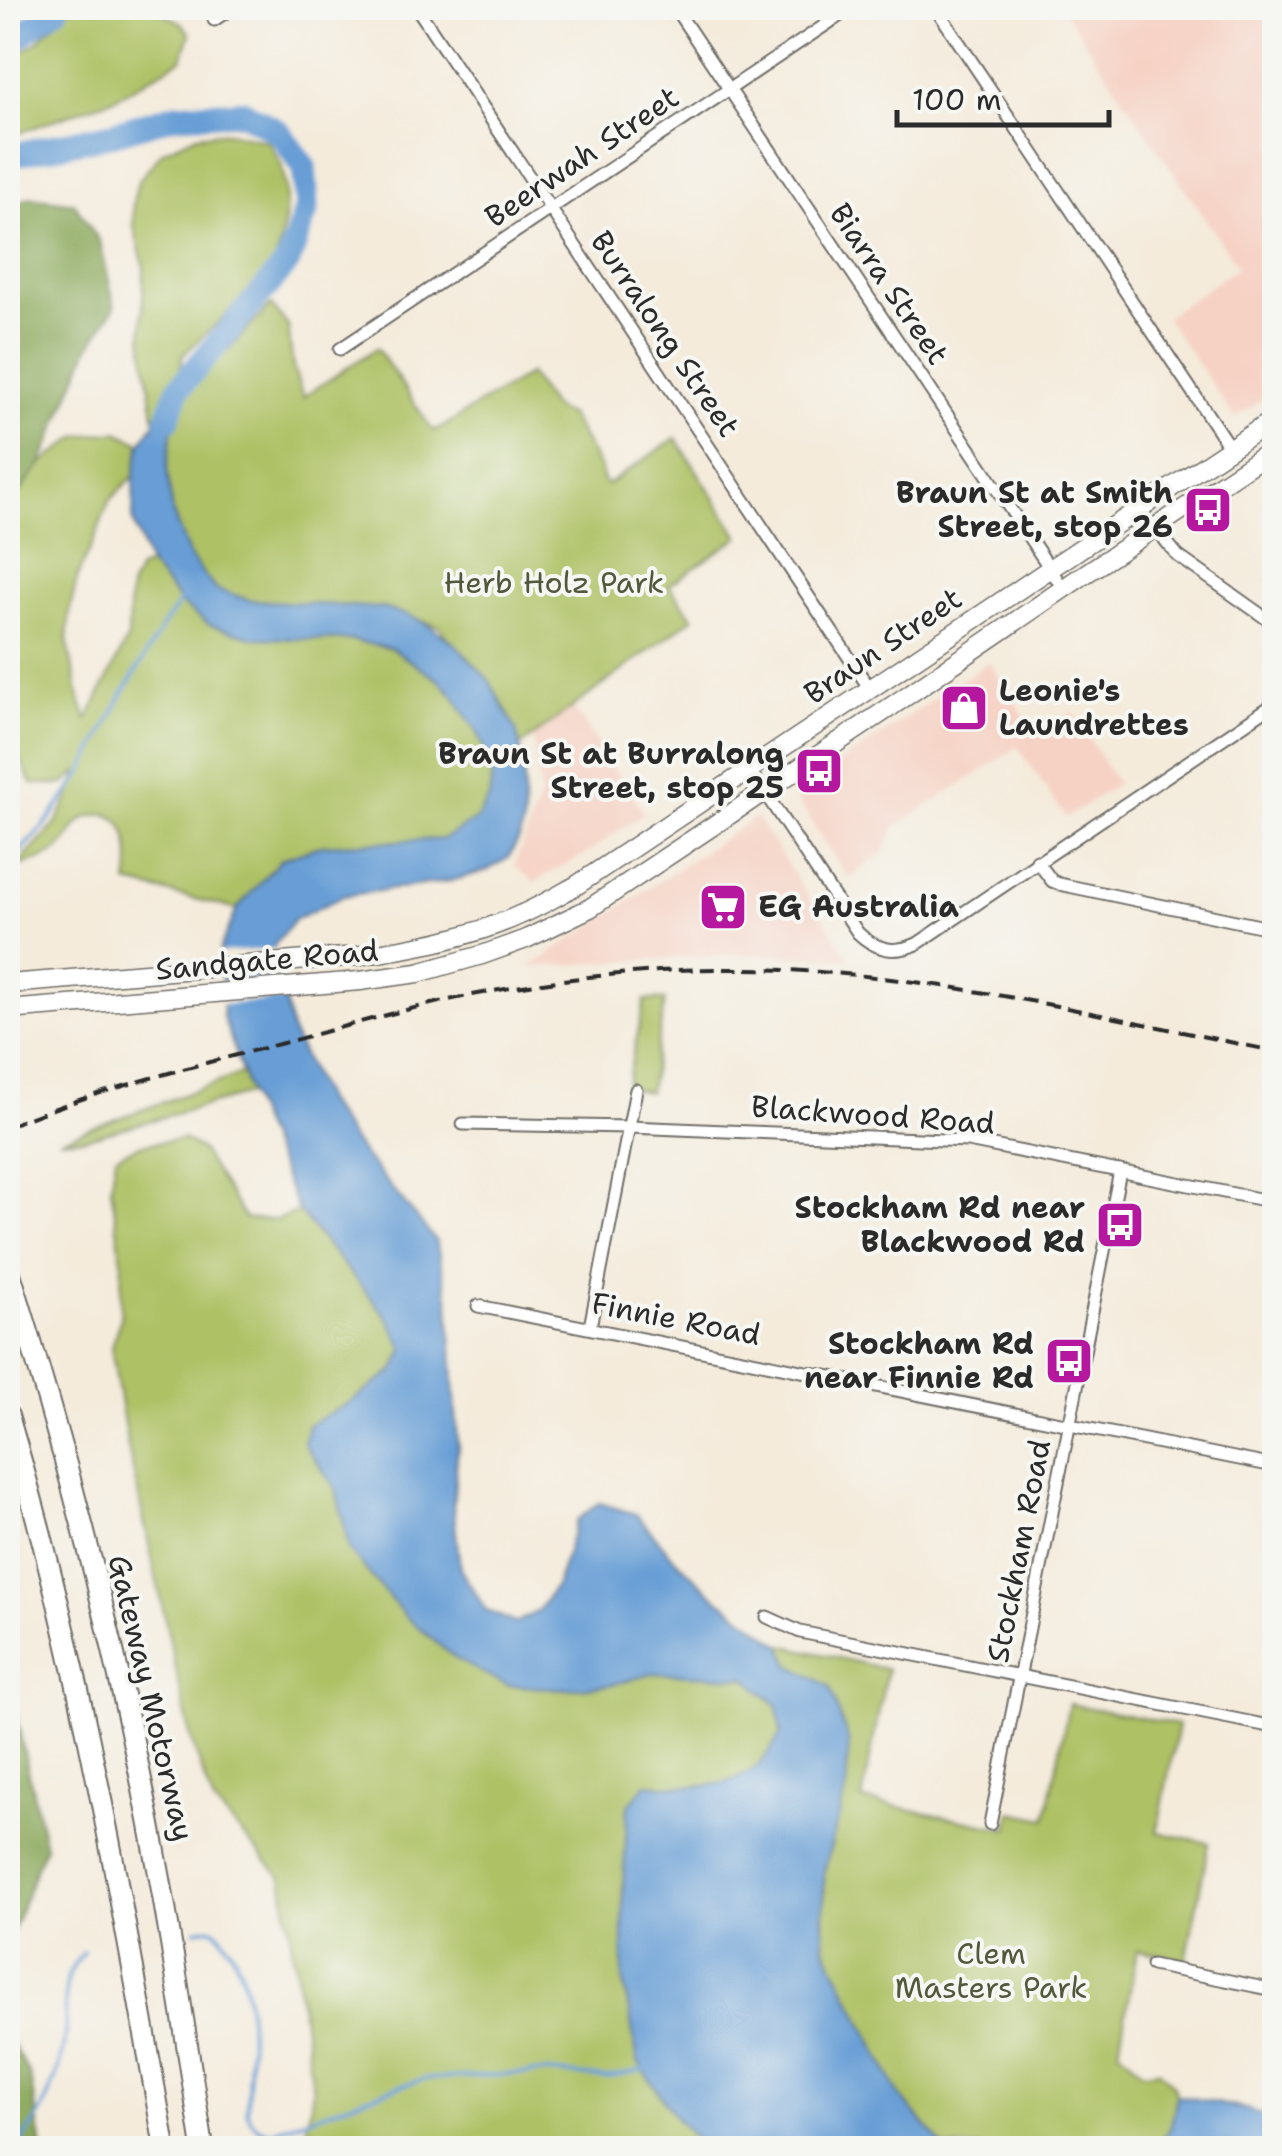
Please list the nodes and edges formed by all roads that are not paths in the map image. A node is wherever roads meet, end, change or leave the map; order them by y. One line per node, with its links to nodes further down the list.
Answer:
1 (232, 8): 6 (street)
2 (417, 8): 8 (street, Burralong Street)
3 (675, 8): 7 (street, Biarra Street)
4 (851, 8): 7 (street, Beerwah Street)
5 (936, 8): 11 (street)
6 (214, 20)
7 (730, 89): 8 (street, Beerwah Street); 15 (street, Biarra Street)
8 (550, 208): 9 (street, Beerwah Street); 18 (street, Burralong Street)
9 (340, 349)
10 (1274, 418): 11 (highway, Braun Street)
11 (1230, 448): 15 (highway, Braun Street)
12 (1268, 453): 13 (street); 14 (highway, Braun Street)
13 (1274, 475)
14 (1154, 528): 16 (highway, Braun Street); 17 (street)
15 (1048, 568): 16 (street, Biarra Street); 18 (highway, Braun Street)
16 (1063, 588): 21 (highway, Braun Street)
17 (1274, 624)
18 (870, 688): 20 (highway, Braun Street)
19 (1274, 704): 22 (street)
20 (749, 769): 21 (street); 23 (highway, Braun Street)
21 (764, 790): 22 (street); 25 (highway, Braun Street)
22 (1037, 862): 24 (street)
23 (520, 916): 26 (highway, Sandgate Road)
24 (1274, 929)
25 (526, 939): 27 (highway, Sandgate Road)
26 (8, 984)
27 (8, 1010)
28 (636, 1090): 30 (street)
29 (463, 1124): 30 (street, Blackwood Road)
30 (629, 1127): 31 (street, Blackwood Road); 35 (street)
31 (1120, 1171): 32 (street, Blackwood Road); 37 (street, Stockham Road)
32 (1274, 1202)
33 (8, 1268): 46 (highway, Gateway Motorway)
34 (478, 1306): 35 (street, Finnie Road)
35 (590, 1327): 37 (street, Finnie Road)
36 (8, 1416): 45 (highway)
37 (1070, 1425): 38 (street, Finnie Road); 40 (street, Stockham Road)
38 (1274, 1466)
39 (767, 1617): 40 (street)
40 (1019, 1676): 41 (street); 42 (street, Stockham Road)
41 (1274, 1728)
42 (990, 1824)
43 (1152, 1965): 44 (street)
44 (1274, 1990)
45 (165, 2148)
46 (203, 2148)

